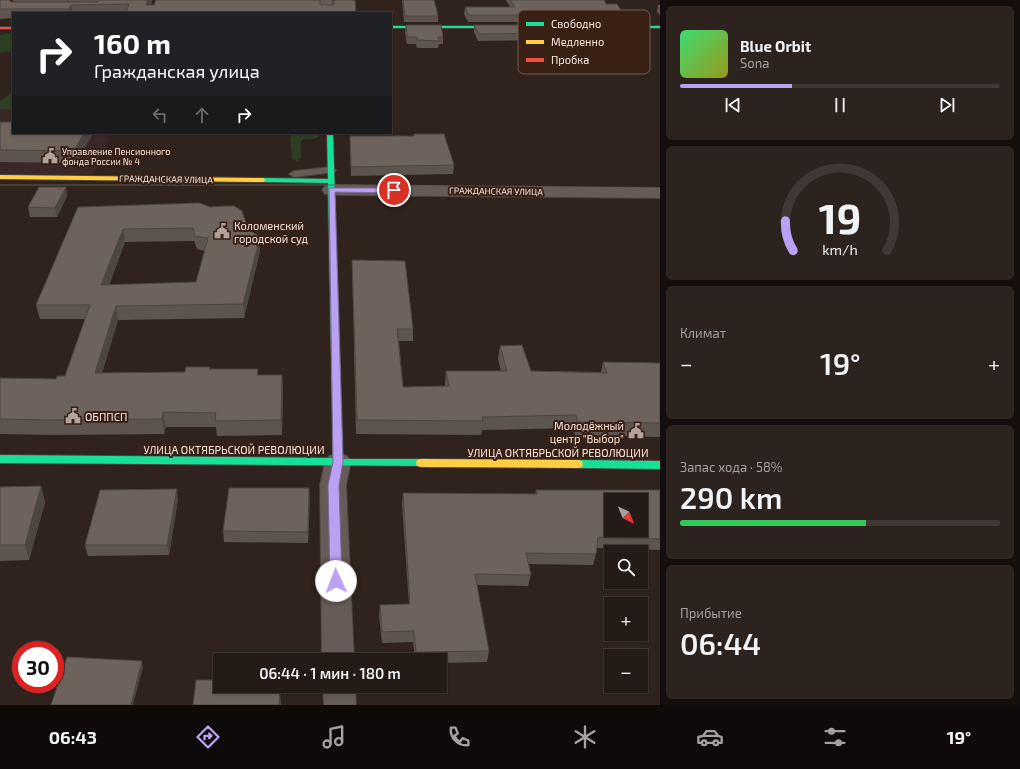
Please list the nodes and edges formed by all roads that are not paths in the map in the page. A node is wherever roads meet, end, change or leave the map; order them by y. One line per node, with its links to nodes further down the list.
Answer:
1 (326, 0): 2 (street)
2 (327, 12)
3 (392, 27): 4 (street)
4 (518, 27)
5 (0, 28): 6 (street)
6 (12, 28)
7 (330, 134): 8 (street)
8 (331, 170): 9 (lane); 11 (street)
9 (294, 174)
10 (0, 177): 11 (street, ГРАЖДАНСКАЯ УЛИЦА)
11 (331, 186): 12 (street, ГРАЖДАНСКАЯ УЛИЦА); 14 (street)
12 (660, 193)
13 (0, 459): 14 (street, УЛИЦА ОКТЯБРЬСКОЙ РЕВОЛЮЦИИ)
14 (338, 462): 15 (street, УЛИЦА ОКТЯБРЬСКОЙ РЕВОЛЮЦИИ); 16 (street)
15 (660, 465)
16 (338, 653)
17 (339, 693): 18 (street)
18 (340, 705)

